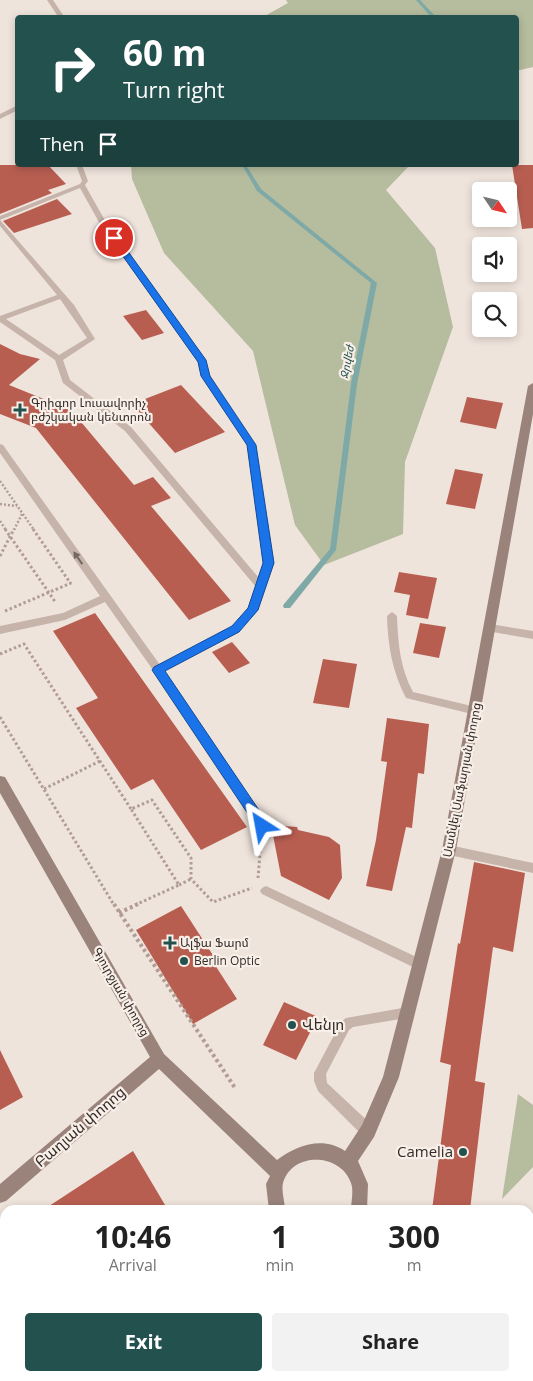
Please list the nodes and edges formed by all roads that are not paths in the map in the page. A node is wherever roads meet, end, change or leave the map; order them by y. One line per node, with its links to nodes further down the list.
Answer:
1 (50, 0): 2 (lane)
2 (60, 15)
3 (15, 109): 4 (lane)
4 (0, 117)
5 (80, 167): 6 (lane)
6 (82, 185): 7 (lane); 13 (lane)
7 (0, 220): 8 (lane)
8 (62, 296): 9 (lane); 10 (lane)
9 (1, 319): 10 (lane)
10 (58, 359): 13 (lane)
11 (533, 386): 17 (street, Սամվել Սաֆարյան փողոց)
12 (0, 447): 14 (lane, one-way to 12)
13 (261, 586): 19 (lane)
14 (106, 597): 16 (lane); 19 (lane)
15 (392, 616): 20 (lane)
16 (1, 628)
17 (490, 628): 18 (lane); 20 (street, Սամվել Սաֆարյան փողոց)
18 (533, 635)
19 (158, 670): 22 (lane)
20 (476, 711): 23 (street, Սամվել Սաֆարյան փողոց)
21 (0, 781): 28 (street, Գյուրջյան փողոց)
22 (262, 826)
23 (449, 850): 24 (lane); 26 (street, Սամվել Սաֆարյան փողոց)
24 (533, 868)
25 (266, 891): 26 (lane)
26 (421, 965): 27 (street, Սամվել Սաֆարյան փողոց)
27 (408, 1013): 29 (street, Սամվել Սաֆարյան փողոց); 29 (lane)
28 (159, 1059): 31 (street, Գյուրջյան փողոց); 32 (street, Բաղյան փողոց)
29 (368, 1131): 30 (street, Սամվել Սաֆարյան փողոց)
30 (348, 1162): 31 (street); 34 (street)
31 (279, 1173): 33 (street)
32 (0, 1195)
33 (276, 1205)
34 (361, 1205)

